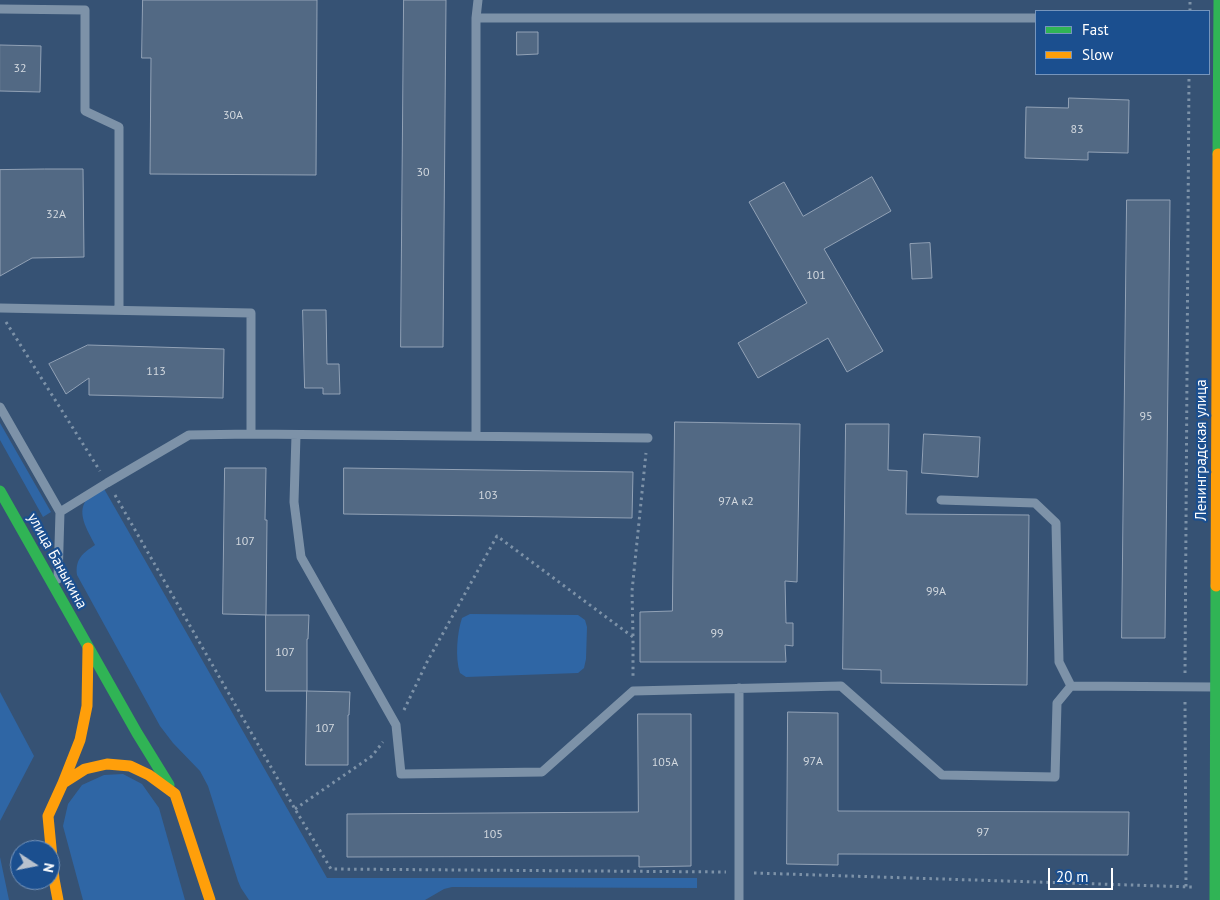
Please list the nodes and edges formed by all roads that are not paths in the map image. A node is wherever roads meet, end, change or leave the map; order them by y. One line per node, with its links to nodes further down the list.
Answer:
1 (478, 0): 4 (lane)
2 (1218, 0): 6 (street, Ленинградская улица)
3 (0, 9): 8 (lane)
4 (476, 18): 5 (lane); 12 (lane)
5 (1035, 18)
6 (1214, 18): 18 (street, Ленинградская улица)
7 (0, 308): 8 (lane)
8 (119, 310): 10 (lane)
9 (0, 407): 16 (lane)
10 (251, 434): 11 (lane); 16 (lane)
11 (296, 435): 12 (lane); 22 (lane)
12 (476, 436): 13 (lane)
13 (648, 438)
14 (0, 491): 17 (street, улица Баныкина)
15 (941, 500): 20 (lane)
16 (60, 512): 17 (lane)
17 (58, 594): 19 (street, улица Баныкина)
18 (1218, 610): 21 (street, Ленинградская улица)
19 (88, 647): 23 (street); 24 (street, улица Баныкина)
20 (1071, 686): 21 (lane); 22 (lane)
21 (1216, 687): 28 (street, Ленинградская улица)
22 (739, 688): 27 (lane)
23 (63, 783): 24 (street); 25 (street)
24 (175, 794): 26 (street, улица Баныкина)
25 (58, 900)
26 (210, 900)
27 (739, 900)
28 (1215, 900)

